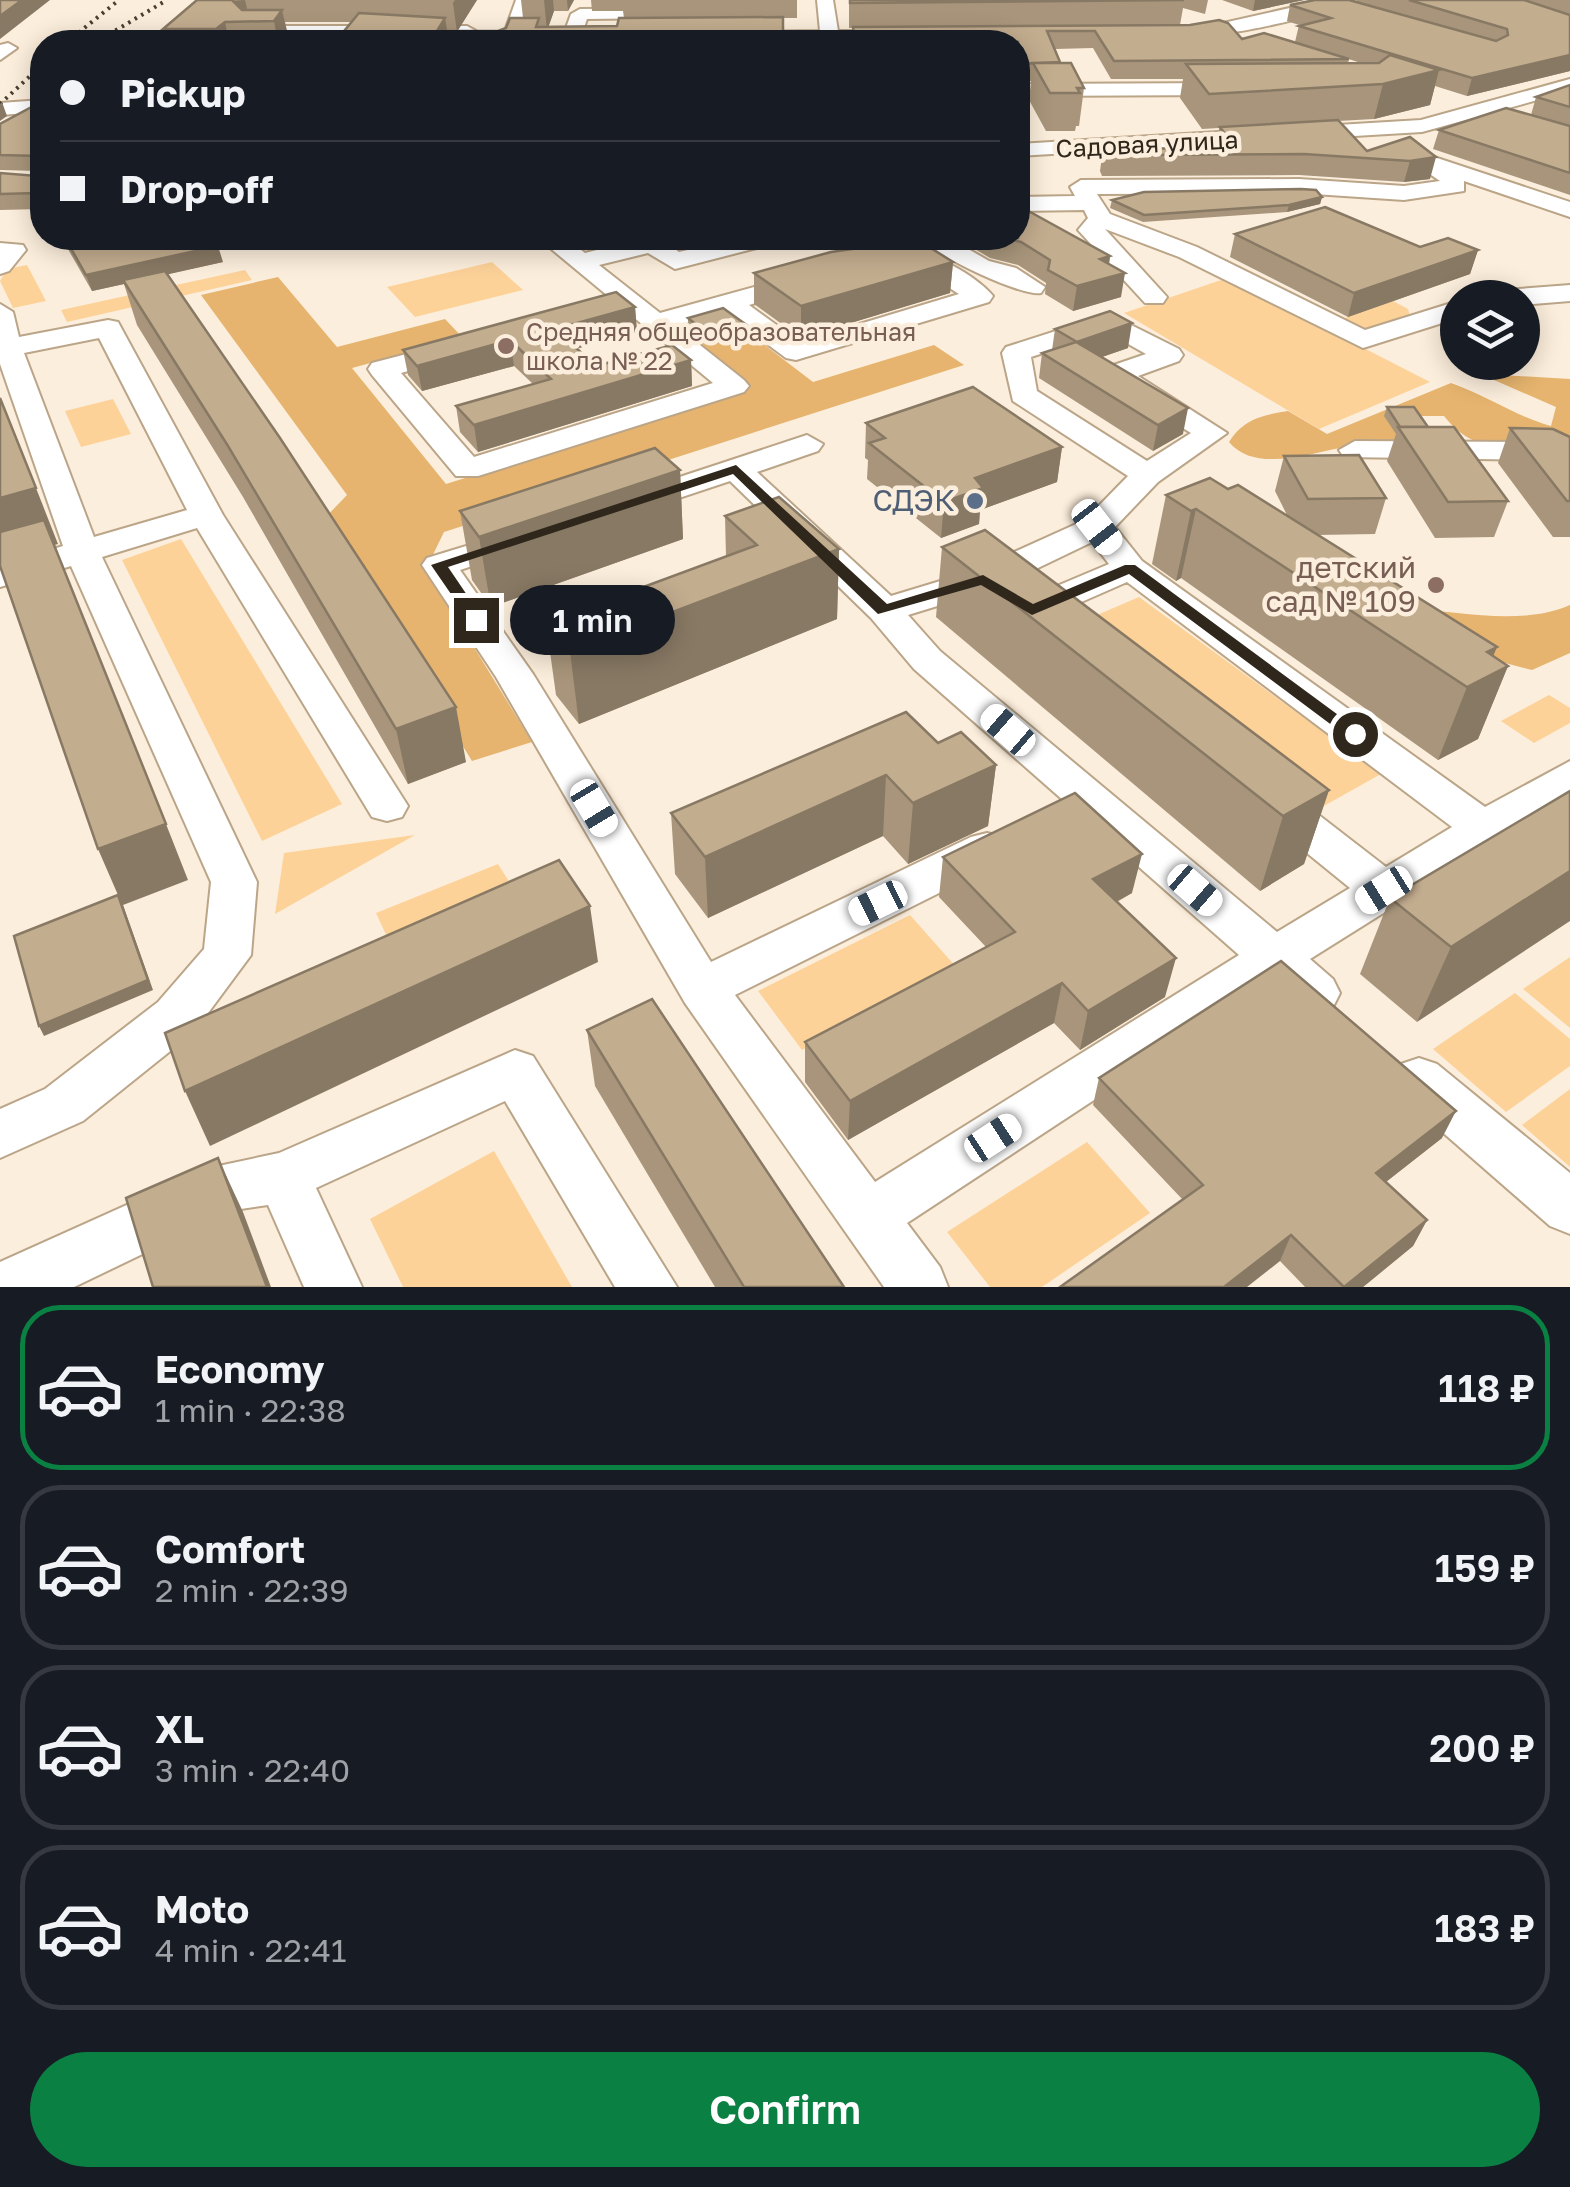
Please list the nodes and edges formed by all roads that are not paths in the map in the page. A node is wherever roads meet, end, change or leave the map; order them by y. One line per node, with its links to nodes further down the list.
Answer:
1 (524, 0): 12 (street)
2 (754, 0): 6 (street)
3 (825, 0): 14 (street)
4 (1254, 1): 7 (street)
5 (1338, 2): 7 (street); 8 (street)
6 (582, 7): 13 (street)
7 (1286, 14): 15 (street)
8 (1367, 14)
9 (426, 15): 11 (street)
10 (1177, 16): 15 (street)
11 (251, 30)
12 (512, 30)
13 (570, 30)
14 (829, 30)
15 (1220, 30): 16 (street); 17 (street)
16 (1167, 34)
17 (1267, 42)
18 (1570, 84): 26 (street, Садовая улица)
19 (1258, 88): 21 (street)
20 (1030, 90): 21 (street)
21 (1074, 90): 33 (street)
22 (1446, 100): 26 (street)
23 (1359, 106): 29 (street)
24 (30, 108): 25 (street)
25 (0, 109)
26 (1484, 112): 28 (street); 29 (street, Садовая улица)
27 (30, 114): 30 (street)
28 (1524, 124)
29 (1389, 130): 31 (street, Садовая улица)
30 (0, 132)
31 (1360, 132): 32 (street, Садовая улица); 36 (street)
32 (1254, 139): 33 (street, Садовая улица); 37 (street)
33 (1117, 146): 34 (street, Садовая улица)
34 (1060, 148): 35 (street, Садовая улица); 38 (street)
35 (1030, 150)
36 (1420, 159): 37 (street); 40 (street)
37 (1299, 186): 38 (street)
38 (1091, 203): 39 (street); 48 (street); 54 (street)
39 (1030, 204)
40 (1570, 210)
41 (1222, 243): 48 (street)
42 (0, 250): 51 (street)
43 (565, 250): 49 (street)
44 (618, 250): 49 (street)
45 (660, 250): 46 (street)
46 (719, 250)
47 (953, 250): 53 (street)
48 (1188, 252): 58 (street)
49 (580, 262): 55 (street)
50 (880, 264): 56 (street)
51 (0, 266)
52 (830, 273): 56 (street)
53 (1032, 287)
54 (1154, 297)
55 (630, 301): 57 (street); 59 (street)
56 (728, 302): 59 (street)
57 (594, 311)
58 (1440, 315)
59 (655, 323): 61 (street)
60 (3, 336): 67 (street); 71 (street)
61 (478, 343)
62 (806, 444): 65 (street)
63 (1354, 450): 64 (street)
64 (1570, 464)
65 (736, 469): 68 (street); 75 (street)
66 (1147, 475): 66 (street); 69 (street)
67 (206, 515): 71 (street); 78 (street)
68 (598, 515)
69 (1097, 527): 72 (street); 74 (street)
70 (545, 532): 83 (street)
71 (82, 552): 73 (street); 86 (street)
72 (1130, 568): 74 (street); 80 (street)
73 (0, 576)
74 (983, 580): 75 (street)
75 (884, 610): 79 (street)
76 (1570, 776): 80 (street)
77 (1246, 780): 81 (street)
78 (387, 806)
79 (1054, 816): 82 (street); 83 (street)
80 (1483, 828): 81 (street)
81 (1384, 890): 82 (street)
82 (1274, 958): 84 (street); 89 (street)
83 (702, 990): 89 (street)
84 (1343, 1016)
85 (1384, 1051): 88 (street)
86 (0, 1134)
87 (283, 1177): 90 (street); 91 (street); 92 (street)
88 (1570, 1208)
89 (868, 1217): 93 (street)
90 (12, 1287)
91 (333, 1287)
92 (648, 1287)
93 (919, 1287)

